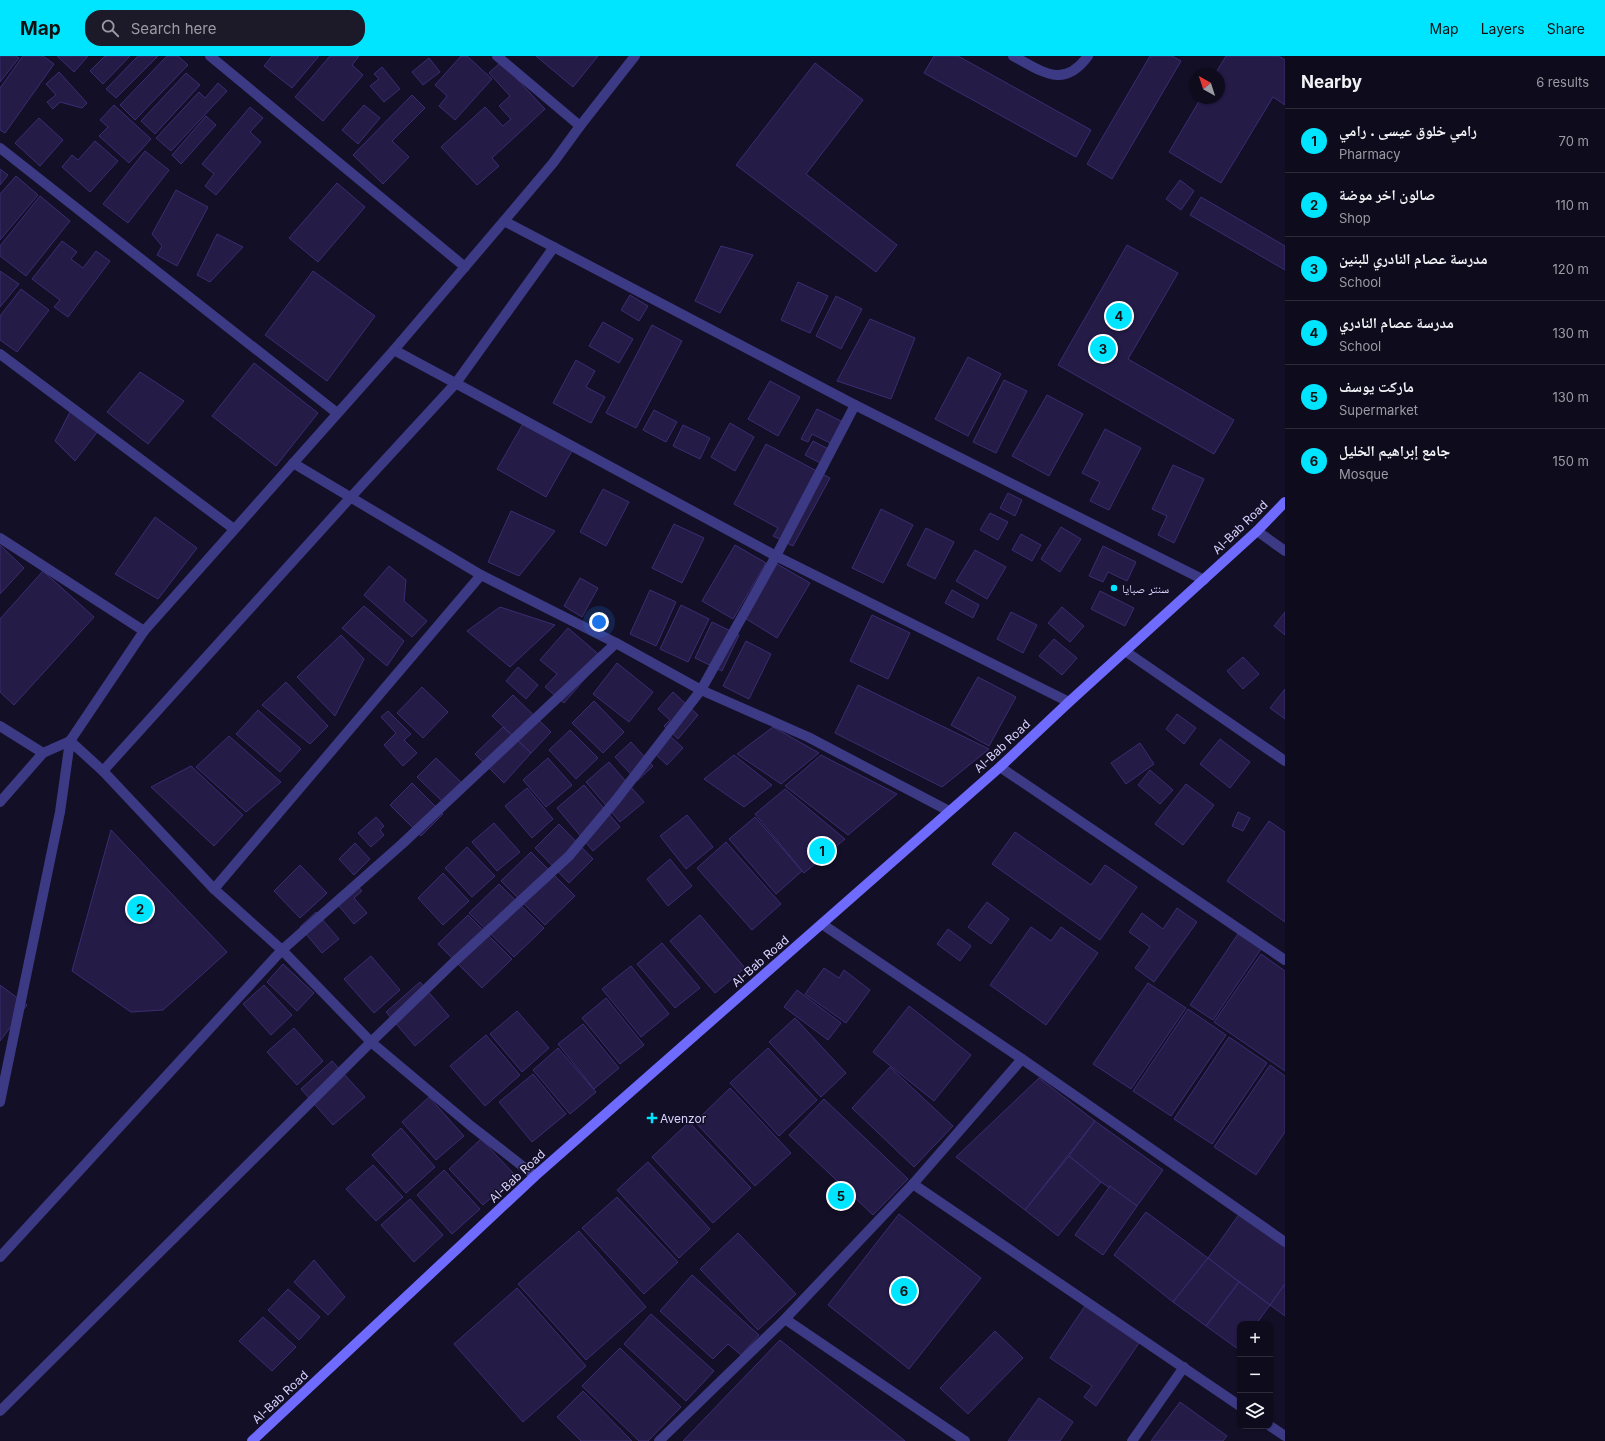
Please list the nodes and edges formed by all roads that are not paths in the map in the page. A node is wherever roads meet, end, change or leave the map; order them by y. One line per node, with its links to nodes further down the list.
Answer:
1 (210, 56): 10 (street)
2 (497, 56): 6 (street)
3 (635, 56): 6 (street)
4 (1013, 56): 5 (street)
5 (1088, 56)
6 (580, 126): 8 (street)
7 (0, 148): 15 (street)
8 (504, 221): 9 (street); 10 (street)
9 (554, 247): 13 (street); 14 (street)
10 (464, 267): 11 (street)
11 (394, 350): 13 (street); 15 (street)
12 (0, 354): 19 (street)
13 (456, 383): 17 (street); 23 (street)
14 (855, 405): 23 (street); 25 (street)
15 (337, 413): 16 (street)
16 (293, 463): 17 (street); 19 (street)
17 (350, 498): 24 (street); 36 (street)
18 (1285, 502): 20 (main road, Al-Bab Road)
19 (234, 529): 26 (street)
20 (1257, 531): 22 (street); 25 (main road, Al-Bab Road)
21 (0, 538): 26 (street)
22 (1285, 551)
23 (776, 556): 29 (street); 30 (street)
24 (481, 575): 27 (street); 39 (street)
25 (1204, 580): 28 (main road, Al-Bab Road)
26 (144, 632): 32 (street)
27 (616, 643): 29 (street); 41 (street)
28 (1124, 651): 30 (main road, Al-Bab Road); 34 (street)
29 (701, 690): 38 (street); 43 (street)
30 (1069, 702): 35 (main road, Al-Bab Road)
31 (0, 726): 33 (street)
32 (70, 741): 33 (street); 36 (street); 45 (street)
33 (43, 753): 37 (street)
34 (1285, 761)
35 (1000, 767): 38 (main road, Al-Bab Road); 42 (street)
36 (103, 771): 39 (street)
37 (0, 802)
38 (949, 811): 40 (main road, Al-Bab Road)
39 (214, 889): 41 (street)
40 (822, 924): 44 (street); 46 (main road, Al-Bab Road)
41 (282, 950): 43 (street); 49 (street)
42 (1285, 960)
43 (371, 1042): 46 (street); 53 (street)
44 (1022, 1059): 47 (street); 48 (street)
45 (0, 1102)
46 (536, 1176): 56 (main road, Al-Bab Road)
47 (913, 1184): 50 (street); 51 (street)
48 (1285, 1242)
49 (0, 1257)
50 (785, 1319): 57 (street); 58 (street)
51 (1184, 1367): 52 (street); 59 (street)
52 (1237, 1404)
53 (0, 1411)
54 (1273, 1428): 55 (street)
55 (1285, 1436)
56 (252, 1441)
57 (659, 1441)
58 (966, 1441)
59 (1132, 1441)

